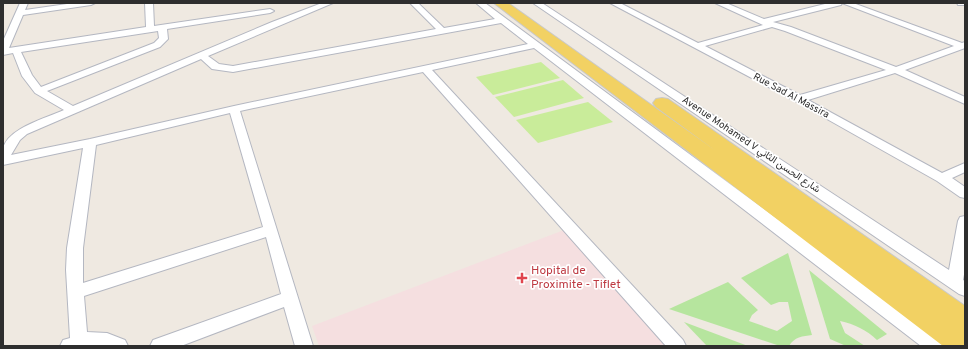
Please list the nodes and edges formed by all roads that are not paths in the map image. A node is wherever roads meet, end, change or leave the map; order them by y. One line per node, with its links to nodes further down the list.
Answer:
1 (24, 3): 17 (street)
2 (91, 3): 17 (street)
3 (149, 3): 21 (street)
4 (329, 3): 19 (street)
5 (414, 3): 22 (street)
6 (480, 3): 16 (street)
7 (517, 3): 46 (main road)
8 (537, 3): 43 (street, Avenue Mohamed V شارع الحسن الثاني)
9 (618, 3): 24 (street, Rue Sad Al Massira)
10 (719, 3): 18 (street)
11 (838, 3): 18 (street)
12 (846, 3): 25 (street)
13 (961, 3): 14 (street)
14 (965, 3)
15 (268, 7): 19 (street); 20 (street)
16 (500, 11): 22 (street); 23 (street); 53 (main road)
17 (20, 13): 27 (street)
18 (767, 23): 24 (street); 30 (street)
19 (275, 24): 28 (street)
20 (162, 27): 21 (street); 31 (street)
21 (150, 29): 26 (street)
22 (441, 30): 28 (street)
23 (535, 45): 29 (street); 52 (street)
24 (696, 46): 32 (street, Rue Sad Al Massira)
25 (964, 46): 30 (street)
26 (16, 50): 27 (street); 31 (street)
27 (3, 51)
28 (202, 55): 35 (street)
29 (425, 68): 34 (street); 51 (street)
30 (896, 70): 32 (street); 33 (street)
31 (39, 91): 35 (street)
32 (799, 99): 39 (street, Rue Sad Al Massira)
33 (965, 101)
34 (234, 109): 36 (street); 42 (street)
35 (73, 111): 37 (street)
36 (90, 143): 37 (street); 44 (street)
37 (3, 160)
38 (965, 167): 39 (street)
39 (942, 178): 40 (street, Rue Sad Al Massira)
40 (965, 194)
41 (965, 221): 43 (street)
42 (271, 230): 44 (street); 45 (street)
43 (960, 285)
44 (75, 292): 47 (street)
45 (290, 298): 49 (street); 50 (street)
46 (965, 321)
47 (74, 344): 48 (street)
48 (119, 346)
49 (159, 346)
50 (304, 346)
51 (677, 346)
52 (935, 346)
53 (965, 346)

